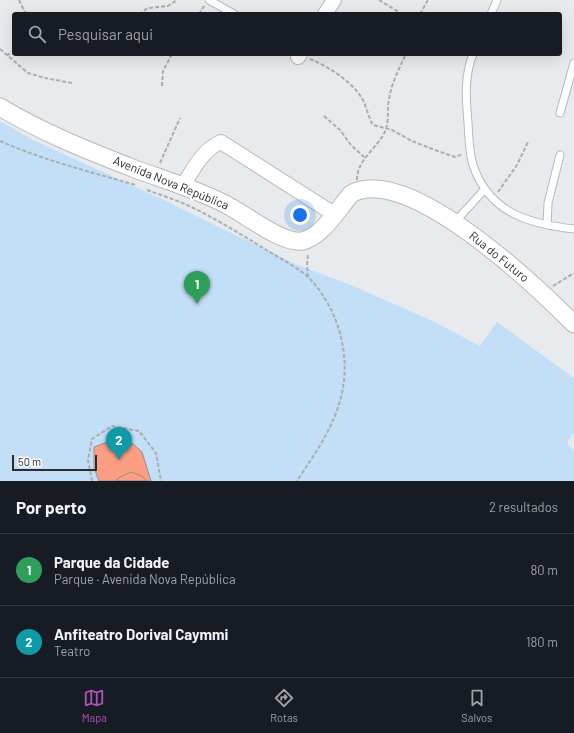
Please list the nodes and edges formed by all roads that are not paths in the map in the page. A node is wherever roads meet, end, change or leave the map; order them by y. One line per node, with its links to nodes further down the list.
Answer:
1 (209, 0): 4 (lane)
2 (334, 0): 5 (street)
3 (497, 0): 6 (lane)
4 (230, 12)
5 (326, 12)
6 (492, 12)
7 (472, 56): 14 (lane)
8 (574, 63): 9 (lane)
9 (572, 72): 11 (lane)
10 (0, 107): 13 (street, Avenida Nova República)
11 (560, 113)
12 (560, 155): 17 (lane)
13 (183, 185): 15 (street, Avenida Nova República); 15 (street)
14 (484, 190): 16 (lane); 17 (lane)
15 (334, 214): 16 (street, Rua do Futuro)
16 (455, 222): 19 (street, Rua do Futuro)
17 (547, 225): 18 (lane)
18 (574, 229)
19 (574, 324)

